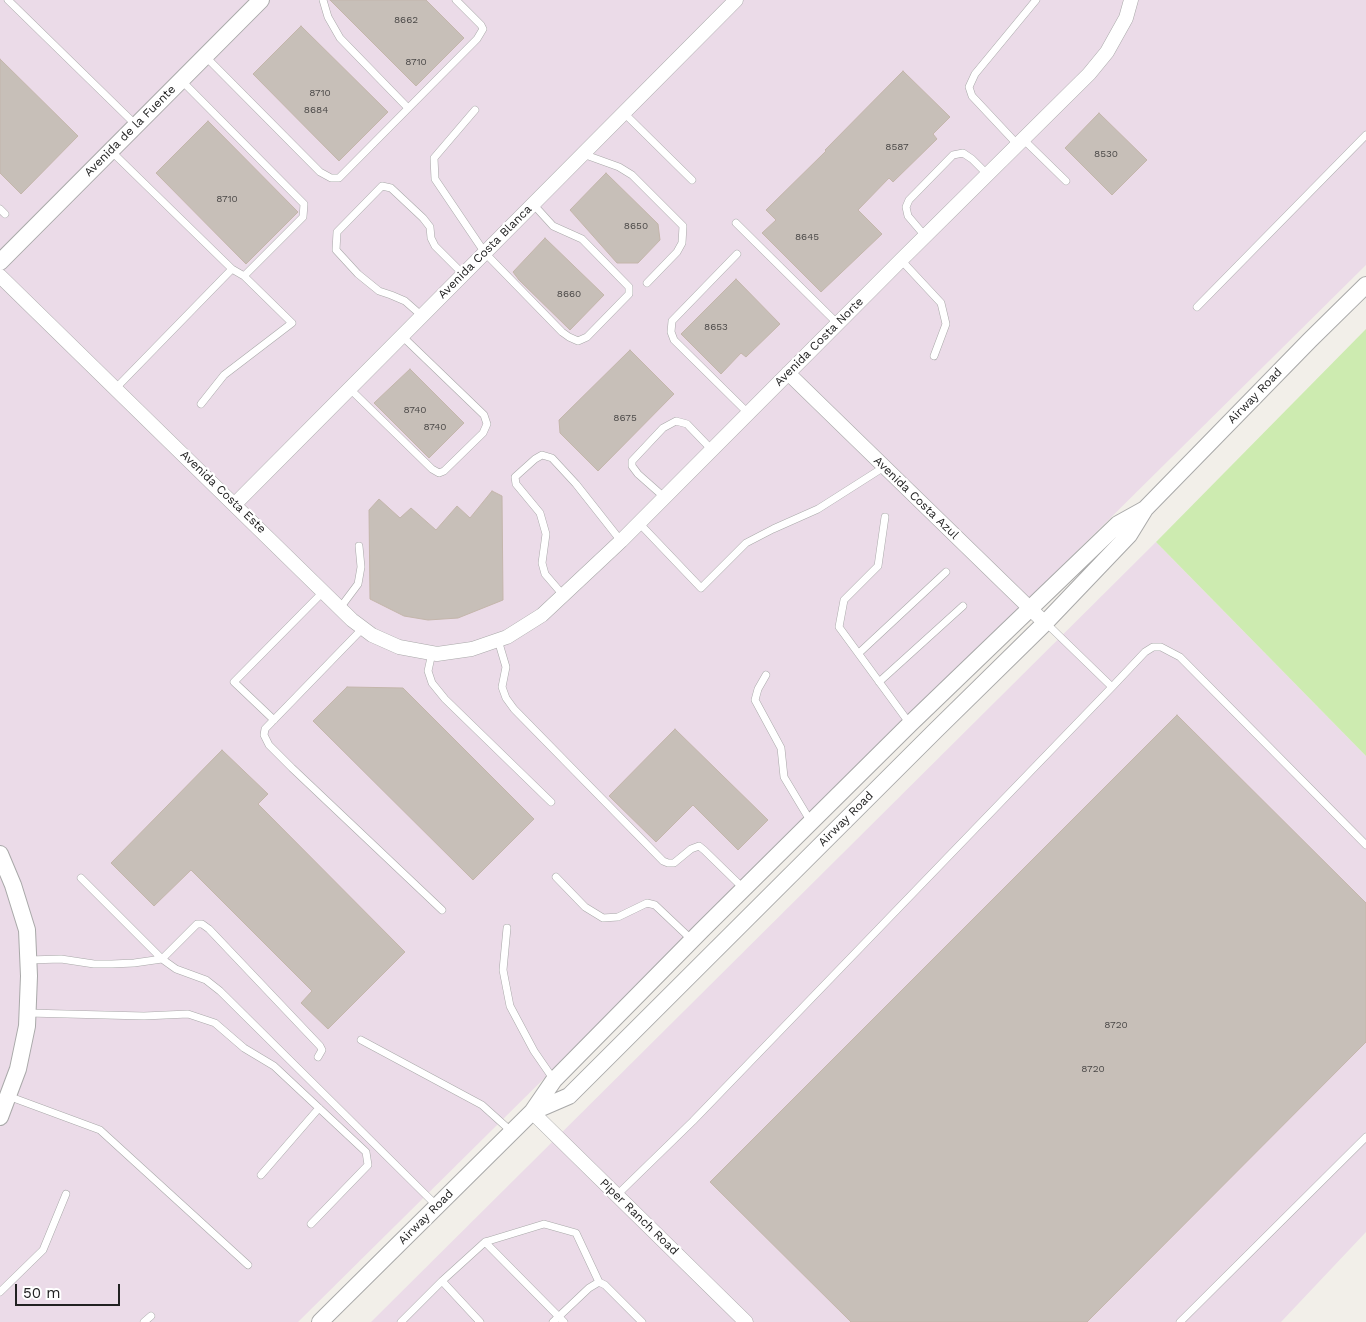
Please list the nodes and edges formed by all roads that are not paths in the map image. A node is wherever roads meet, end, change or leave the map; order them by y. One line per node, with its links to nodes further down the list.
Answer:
1 (8, 0): 13 (lane)
2 (261, 0): 8 (street, Avenida de la Fuente)
3 (323, 0): 10 (lane)
4 (456, 0): 10 (lane)
5 (736, 0): 12 (street, Avenida Costa Blanca)
6 (1036, 0): 15 (lane)
7 (1131, 0): 15 (street, Avenida Costa Norte)
8 (205, 56): 9 (street, Avenida de la Fuente); 10 (lane)
9 (181, 80): 13 (street, Avenida de la Fuente); 31 (lane)
10 (408, 108)
11 (475, 110): 24 (lane)
12 (624, 113): 17 (street, Avenida Costa Blanca); 19 (lane)
13 (136, 125): 16 (street, Avenida de la Fuente)
14 (1366, 135): 34 (lane)
15 (1020, 142): 18 (street, Avenida Costa Norte); 20 (lane)
16 (111, 150): 27 (street, Avenida de la Fuente); 28 (lane)
17 (583, 154): 21 (street, Avenida Costa Blanca); 32 (lane)
18 (987, 174): 23 (street, Avenida Costa Norte); 23 (lane)
19 (692, 180)
20 (1066, 182)
21 (533, 204): 24 (street, Avenida Costa Blanca); 24 (lane)
22 (736, 223): 36 (lane)
23 (925, 236): 26 (street, Avenida Costa Norte)
24 (485, 253): 29 (street, Avenida Costa Blanca)
25 (738, 254): 43 (lane)
26 (901, 260): 36 (street, Avenida Costa Norte); 38 (lane)
27 (0, 262)
28 (232, 269): 31 (lane); 40 (lane)
29 (463, 274): 35 (street, Avenida Costa Blanca); 35 (lane)
30 (0, 276): 40 (street, Avenida Costa Este)
31 (244, 276): 42 (lane)
32 (647, 283)
33 (1366, 285): 48 (street, Airway Road)
34 (1197, 307)
35 (422, 316): 37 (street, Avenida Costa Blanca)
36 (837, 323): 39 (street, Avenida Costa Norte)
37 (402, 336): 41 (street, Avenida Costa Blanca); 41 (lane)
38 (934, 356)
39 (788, 373): 43 (street, Avenida Costa Norte); 45 (street, Avenida Costa Azul)
40 (116, 388): 47 (street, Avenida Costa Este)
41 (350, 389): 47 (street, Avenida Costa Blanca)
42 (201, 404)
43 (748, 413): 44 (street, Avenida Costa Norte)
44 (712, 450): 46 (street, Avenida Costa Norte); 46 (lane)
45 (884, 467): 50 (lane); 58 (street, Avenida Costa Azul)
46 (664, 497): 50 (street, Avenida Costa Norte)
47 (235, 504): 54 (street, Avenida Costa Este)
48 (1145, 509): 58 (street, Airway Road); 59 (street, Airway Road)
49 (885, 517): 63 (lane)
50 (639, 523): 51 (street, Avenida Costa Norte)
51 (621, 541): 55 (street, Avenida Costa Norte); 55 (lane)
52 (359, 546): 57 (lane)
53 (946, 572): 63 (lane)
54 (323, 592): 57 (street, Avenida Costa Este); 68 (lane)
55 (563, 595): 61 (street, Avenida Costa Norte)
56 (962, 606): 66 (lane)
57 (340, 608): 60 (street, Avenida Costa Este)
58 (1030, 608): 59 (street, Avenida Costa Azul); 69 (street, Airway Road)
59 (1045, 623): 67 (lane); 88 (street, Airway Road)
60 (363, 628): 64 (street, Avenida Costa Este); 68 (lane)
61 (498, 640): 62 (street, Avenida Costa Norte); 76 (lane)
62 (472, 649): 64 (street, Avenida Costa Este)
63 (859, 652): 66 (lane)
64 (432, 653): 70 (lane)
65 (766, 675): 71 (lane)
66 (878, 682): 69 (lane)
67 (1112, 686): 72 (lane); 94 (lane)
68 (274, 720): 77 (lane)
69 (910, 724): 71 (street, Airway Road)
70 (551, 802)
71 (812, 822): 76 (street, Airway Road)
72 (1366, 844)
73 (0, 854): 81 (street)
74 (556, 877): 79 (lane)
75 (81, 878): 80 (lane)
76 (744, 889): 79 (street, Airway Road)
77 (442, 910)
78 (507, 928): 85 (lane)
79 (692, 940): 85 (street, Airway Road)
80 (162, 959): 81 (lane); 84 (lane); 95 (lane)
81 (28, 960): 82 (street)
82 (28, 1013): 86 (street); 87 (lane)
83 (361, 1040): 90 (lane)
84 (318, 1057)
85 (554, 1080): 88 (street, Airway Road)
86 (8, 1096): 89 (street); 98 (lane)
87 (319, 1108): 92 (lane); 96 (lane)
88 (532, 1112): 90 (street, Airway Road); 94 (street, Piper Ranch Road)
89 (0, 1117)
90 (512, 1132): 95 (street, Airway Road)
91 (1366, 1137): 111 (lane)
92 (261, 1175)
93 (66, 1194): 101 (lane)
94 (617, 1195): 110 (street, Piper Ranch Road)
95 (437, 1206): 105 (street, Airway Road)
96 (311, 1224)
97 (485, 1242): 99 (lane); 100 (lane); 103 (lane)
98 (248, 1265)
99 (442, 1281): 106 (lane); 107 (lane)
100 (600, 1282): 103 (lane); 109 (lane)
101 (0, 1292)
102 (150, 1316): 104 (lane)
103 (556, 1319): 108 (lane)
104 (144, 1322)
105 (320, 1322)
106 (401, 1322)
107 (480, 1322)
108 (564, 1322)
109 (642, 1322)
110 (746, 1322)
111 (1180, 1322)

